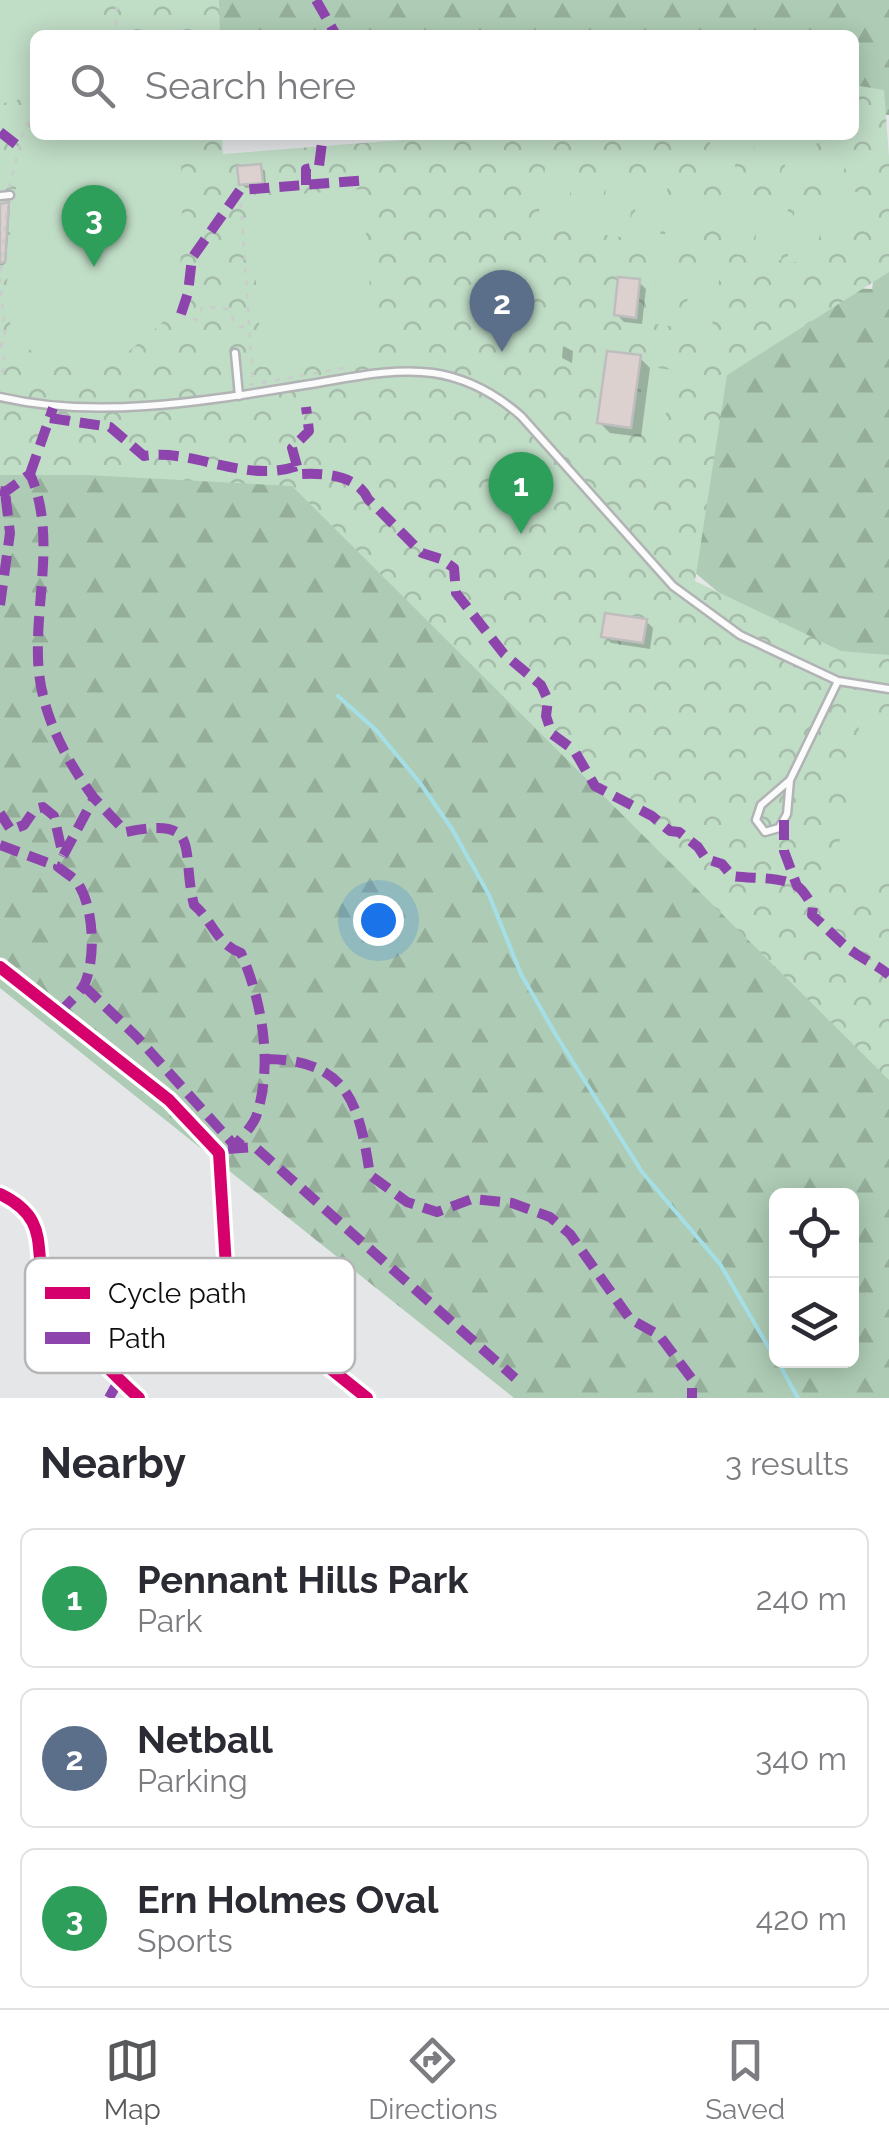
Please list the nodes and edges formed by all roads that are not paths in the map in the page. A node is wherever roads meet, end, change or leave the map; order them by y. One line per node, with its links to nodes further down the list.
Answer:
1 (235, 353): 2 (lane)
2 (238, 392): 3 (lane); 4 (lane)
3 (0, 397)
4 (838, 681): 5 (lane); 6 (lane)
5 (889, 689)
6 (790, 780): 6 (lane)
7 (0, 967): 10 (street)
8 (0, 1194): 9 (street)
9 (43, 1258)
10 (225, 1258)
11 (113, 1373): 13 (street)
12 (336, 1373): 14 (street)
13 (139, 1398)
14 (367, 1398)

